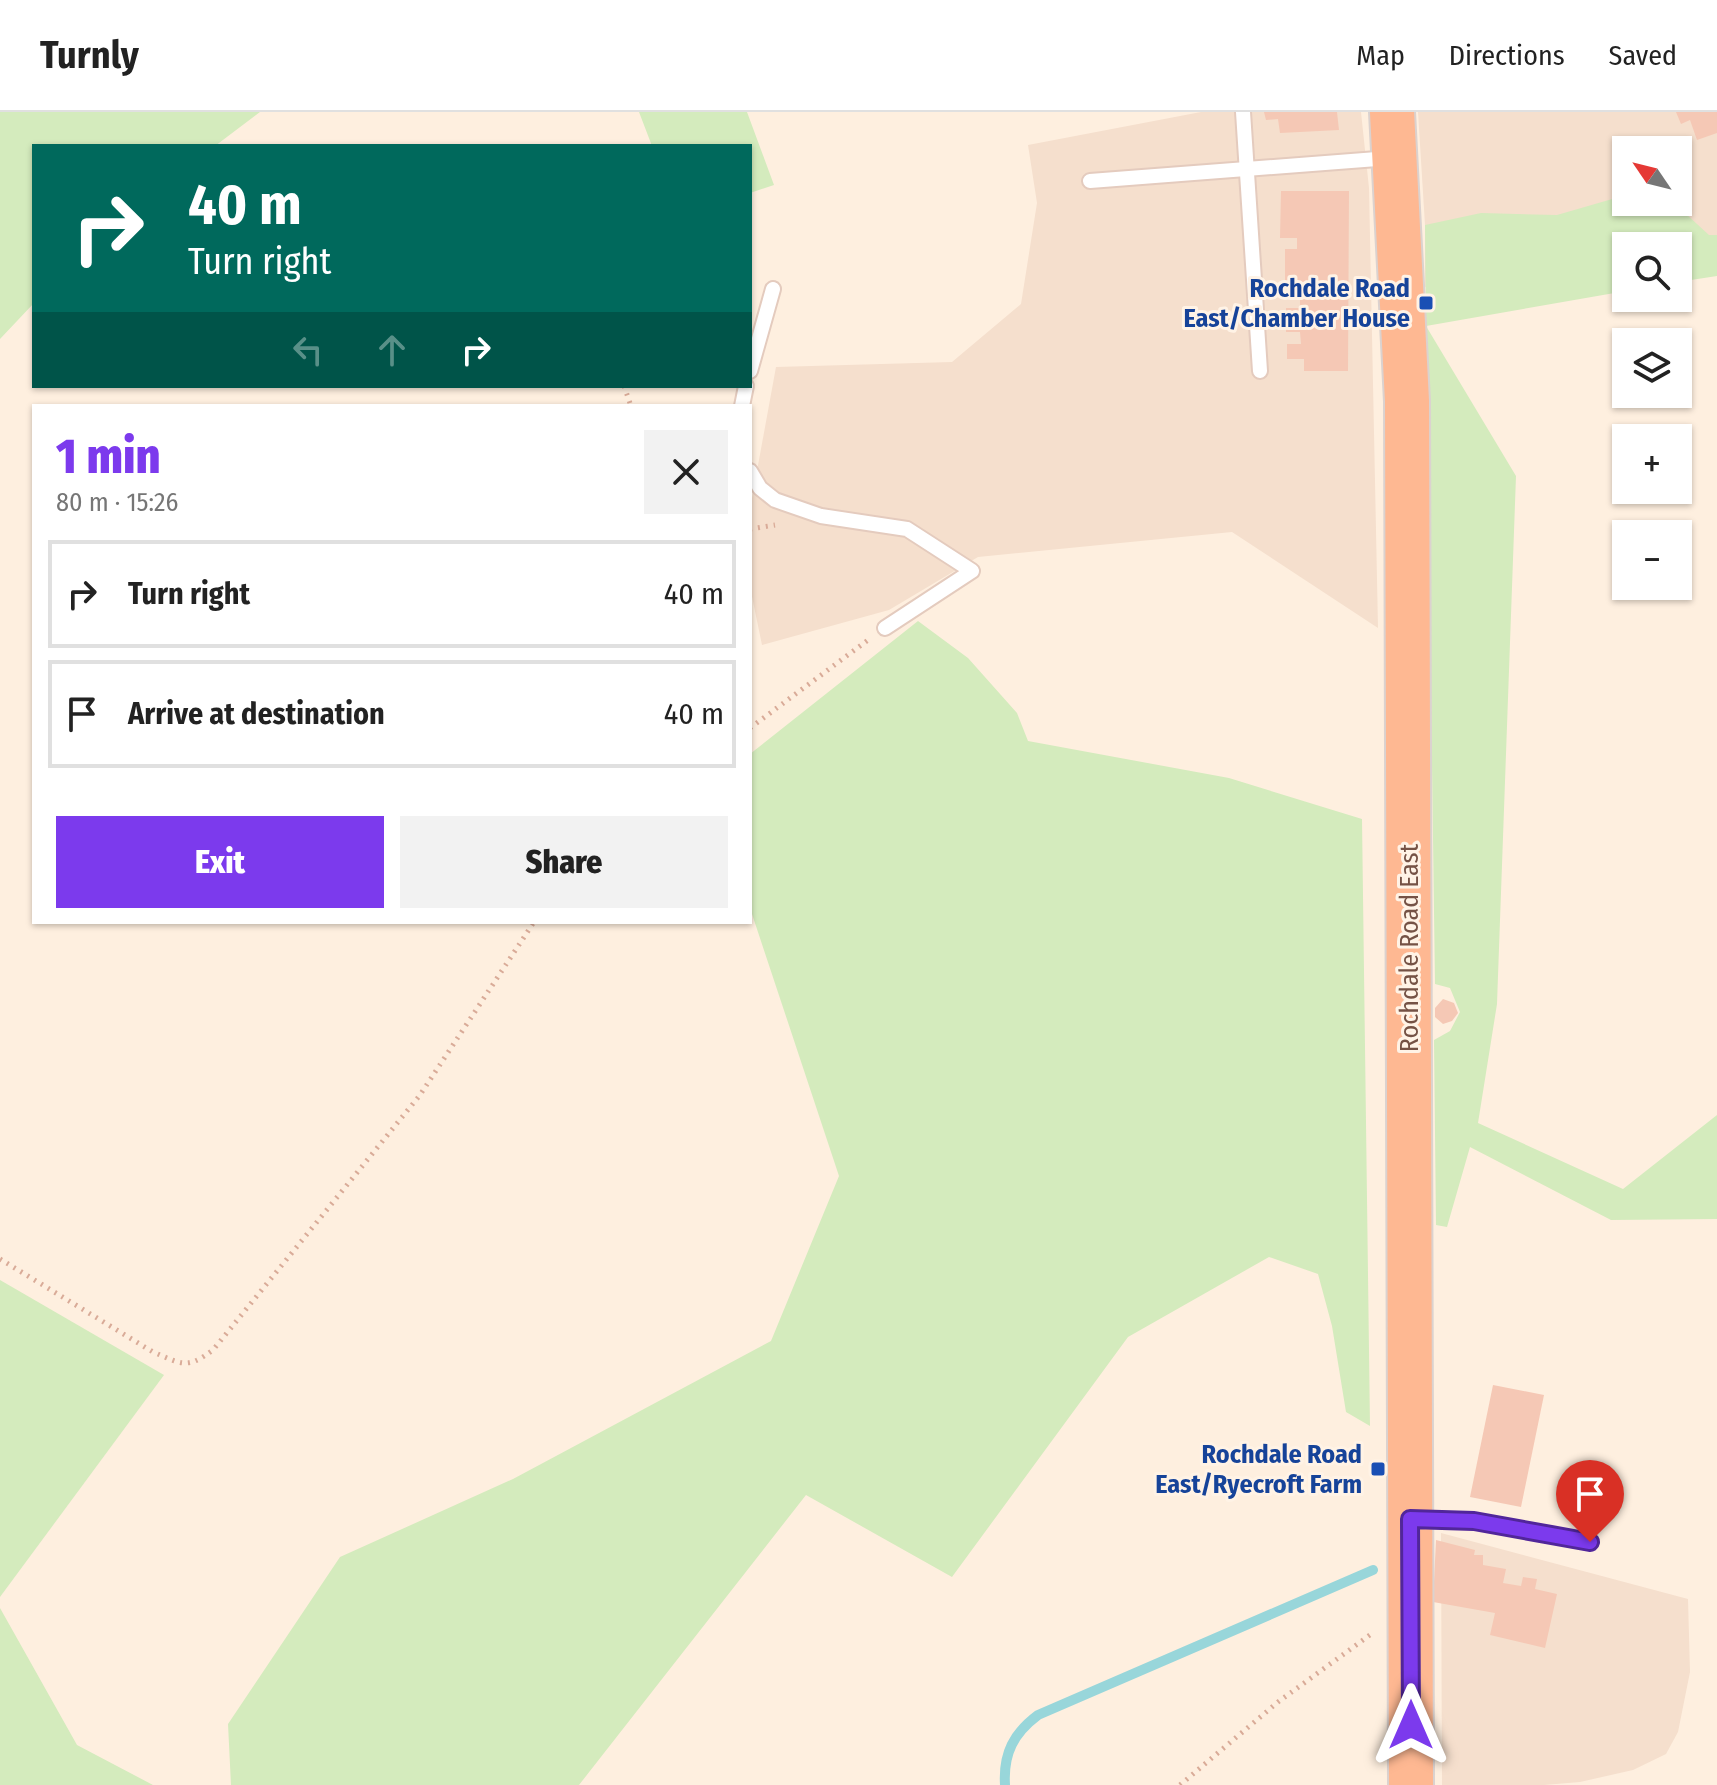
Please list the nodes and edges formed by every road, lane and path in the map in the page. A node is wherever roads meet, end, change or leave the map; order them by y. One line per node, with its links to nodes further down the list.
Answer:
1 (1243, 112): 4 (lane)
2 (1392, 112): 3 (highway, Rochdale Road East)
3 (1395, 158): 4 (lane); 14 (highway, Rochdale Road East)
4 (1247, 169): 5 (lane); 8 (lane)
5 (1090, 181)
6 (773, 289): 7 (lane)
7 (752, 364)
8 (1260, 371)
9 (752, 474): 10 (lane)
10 (885, 628): 11 (path)
11 (752, 727)
12 (533, 924): 13 (path)
13 (0, 1259)
14 (1410, 1519): 15 (lane); 16 (highway, Rochdale Road East)
15 (1590, 1542)
16 (1411, 1604): 17 (path); 18 (highway, Rochdale Road East)
17 (1180, 1785)
18 (1411, 1785)

